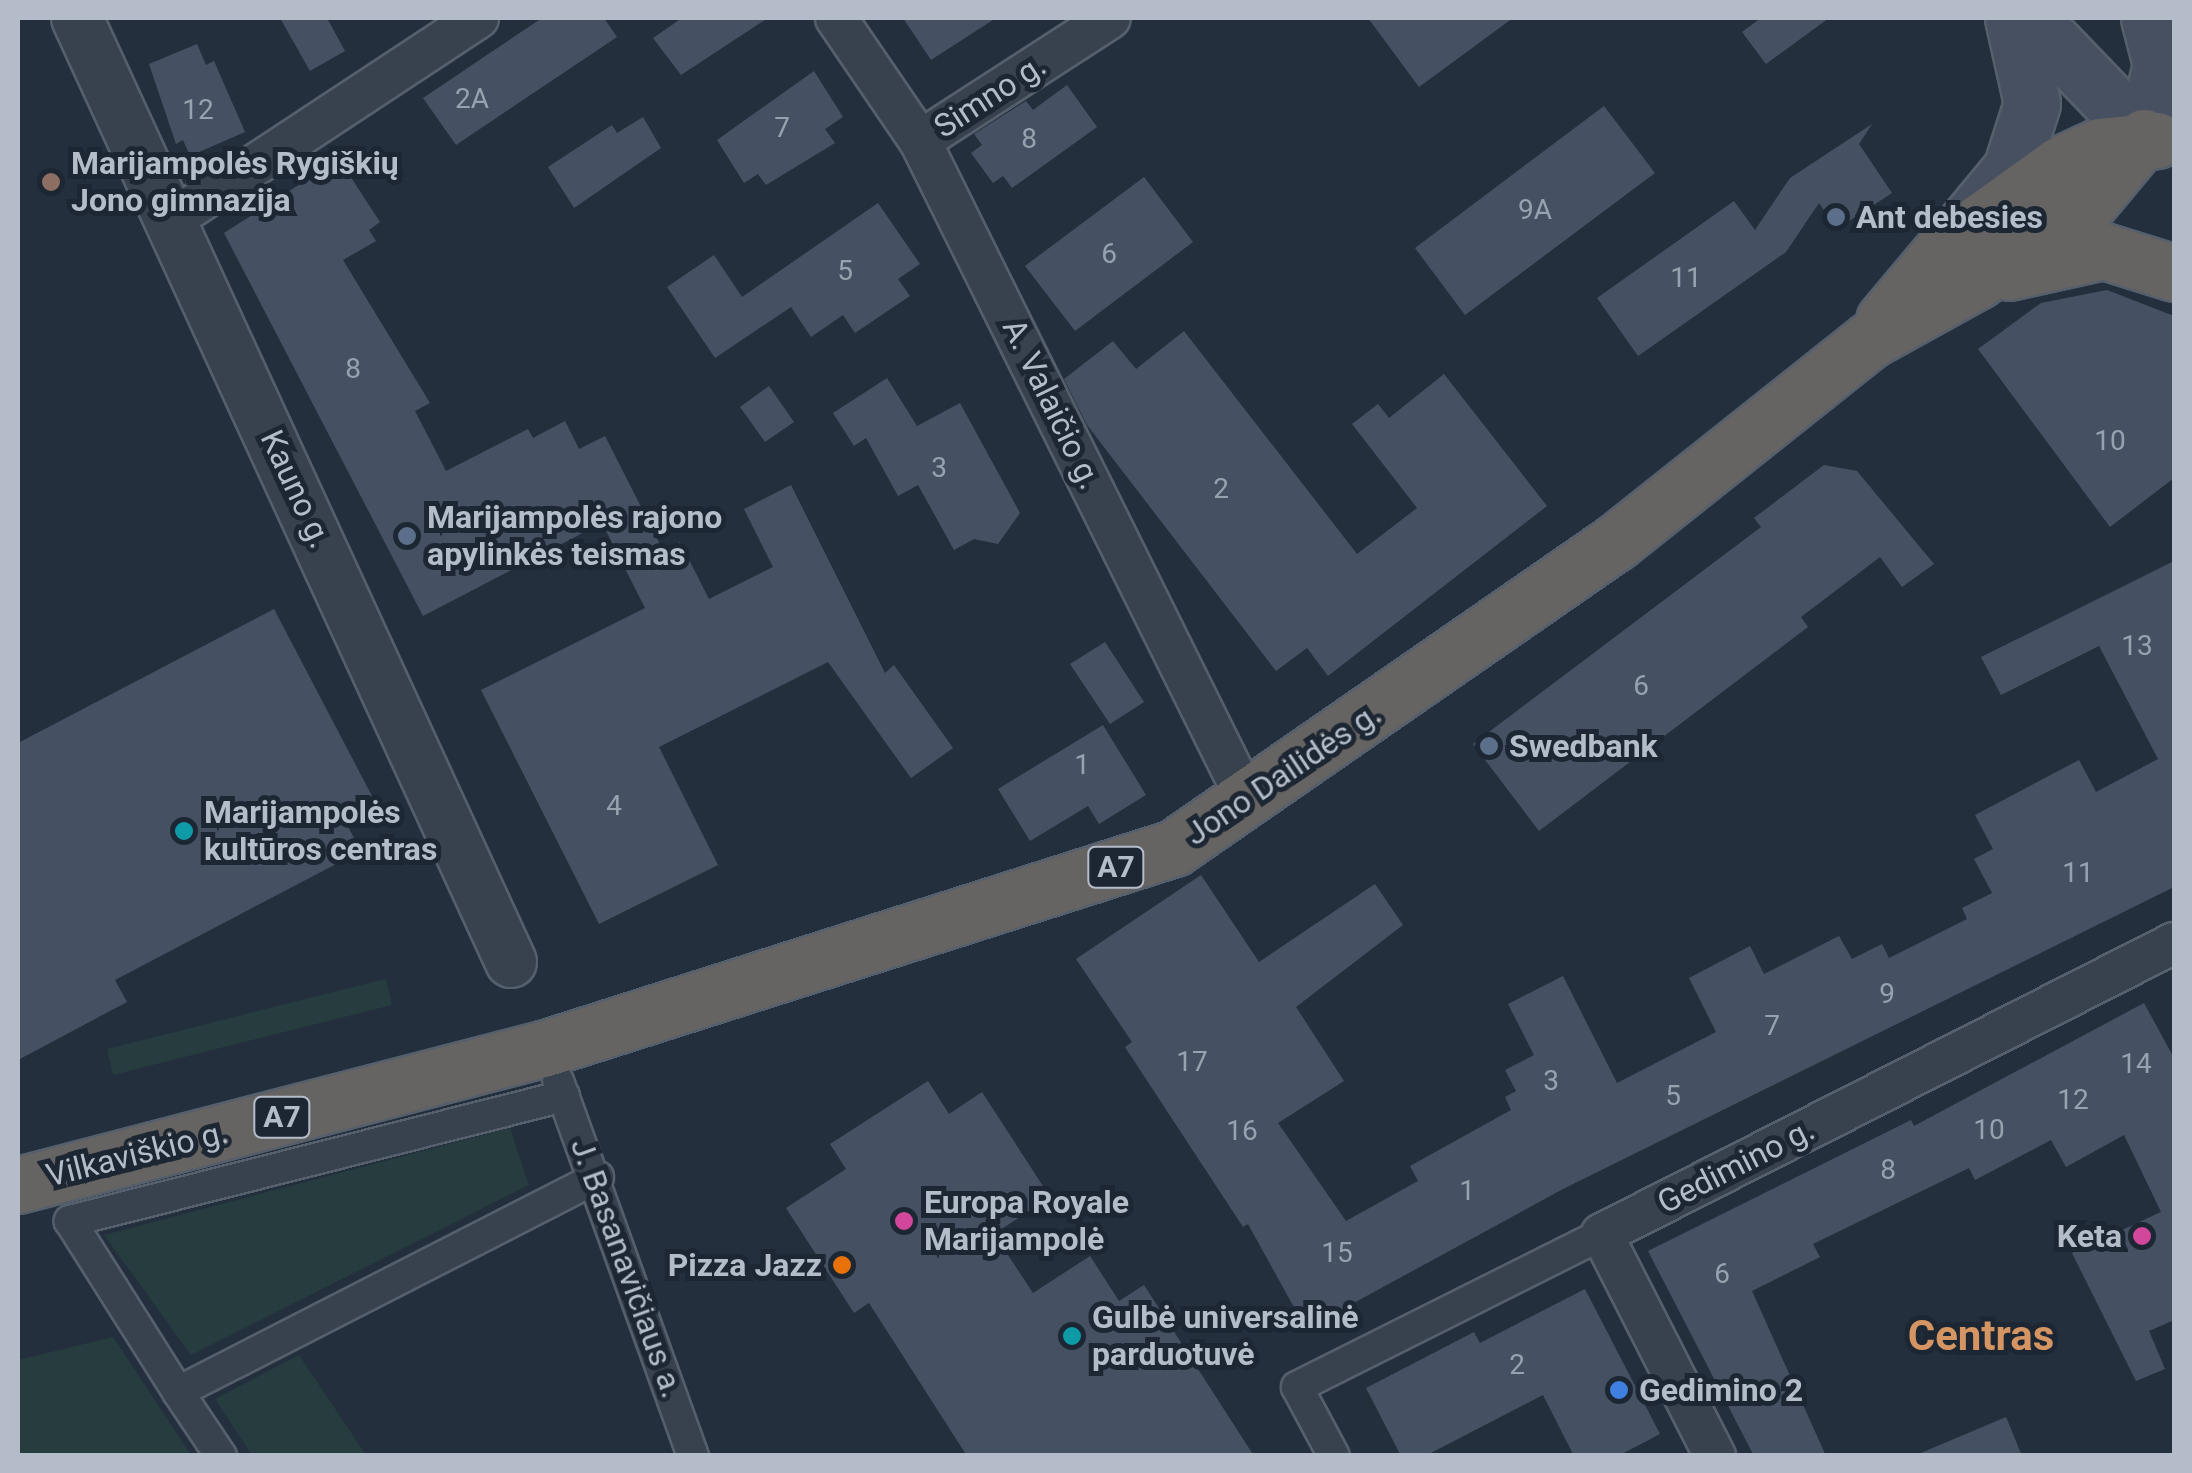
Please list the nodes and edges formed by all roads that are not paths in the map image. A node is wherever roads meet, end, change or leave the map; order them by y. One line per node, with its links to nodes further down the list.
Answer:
1 (77, 18): 11 (street, Kauno g.)
2 (478, 18): 11 (street)
3 (836, 18): 9 (street, A. Valaičio g.)
4 (1110, 18): 9 (street, Simno g.)
5 (2013, 18): 12 (main road)
6 (2030, 18): 10 (main road)
7 (2152, 18): 8 (main road); 10 (main road)
8 (2174, 36)
9 (920, 141): 14 (street, A. Valaičio g.)
10 (2164, 153): 12 (highway)
11 (170, 221): 16 (street, Kauno g.)
12 (1962, 264): 13 (highway); 14 (highway, Jono Dailidės g. / A7)
13 (2174, 273)
14 (1248, 802): 17 (highway, Jono Dailidės g. / A7)
15 (2174, 943): 20 (street, Gedimino g.)
16 (511, 962)
17 (556, 1075): 18 (street, J. Basanavičiaus a.); 19 (highway, Vilkaviškio g. / A7); 21 (street)
18 (598, 1177): 21 (street); 23 (street, J. Basanavičiaus a.)
19 (18, 1185)
20 (1602, 1234): 24 (street, Gedimino g.); 25 (street)
21 (178, 1392): 22 (street)
22 (222, 1456)
23 (694, 1456)
24 (1334, 1456)
25 (1715, 1456)

